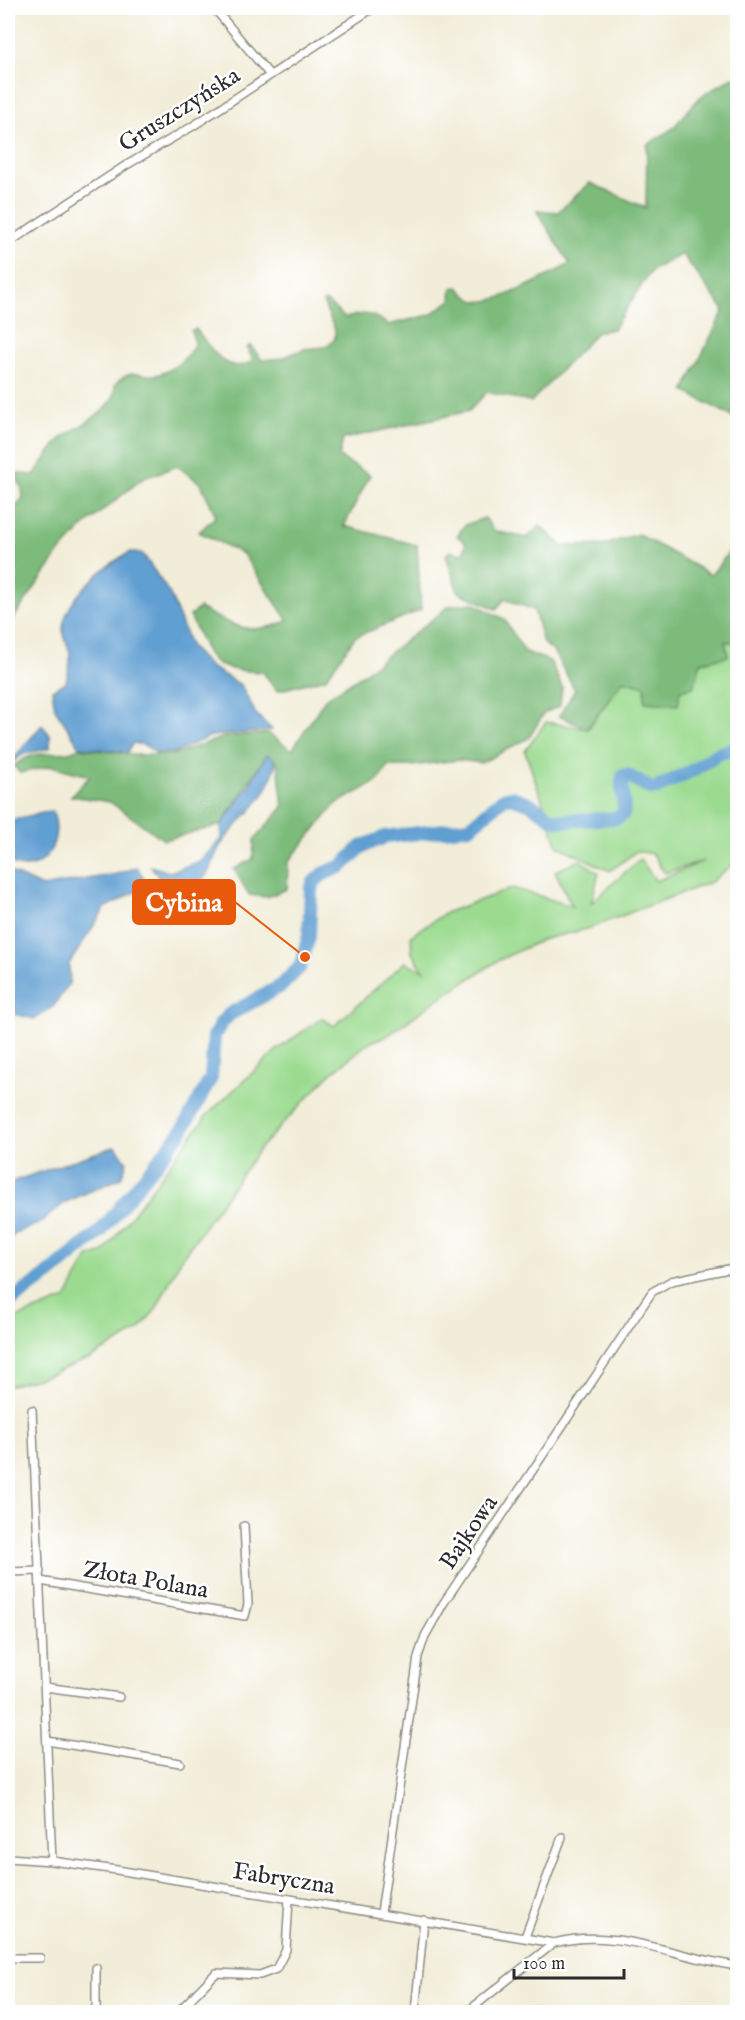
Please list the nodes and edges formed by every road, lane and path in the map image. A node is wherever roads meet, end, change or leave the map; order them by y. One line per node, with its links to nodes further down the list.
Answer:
1 (214, 8): 3 (street)
2 (373, 8): 3 (street, Gruszczyńska)
3 (269, 74): 4 (street, Gruszczyńska)
4 (8, 243)
5 (738, 1267): 19 (street, Bajkowa)
6 (32, 1410): 8 (street)
7 (244, 1526): 10 (street, Złota Polana)
8 (40, 1571): 9 (street); 10 (street)
9 (8, 1572)
10 (40, 1581): 11 (street)
11 (45, 1687): 12 (street); 13 (street)
12 (119, 1697)
13 (47, 1741): 14 (street); 17 (street)
14 (180, 1763)
15 (562, 1837): 21 (street)
16 (8, 1858): 17 (street, Fabryczna)
17 (52, 1861): 18 (street, Fabryczna)
18 (289, 1899): 19 (street, Fabryczna); 28 (street)
19 (381, 1913): 20 (street, Fabryczna)
20 (424, 1920): 21 (street, Fabryczna); 29 (street)
21 (525, 1937): 22 (street, Fabryczna)
22 (554, 1942): 25 (street); 30 (street)
23 (8, 1958): 24 (street)
24 (40, 1958)
25 (738, 1966)
26 (96, 1968): 27 (street)
27 (96, 2013)
28 (178, 2013)
29 (415, 2013)
30 (466, 2013)

